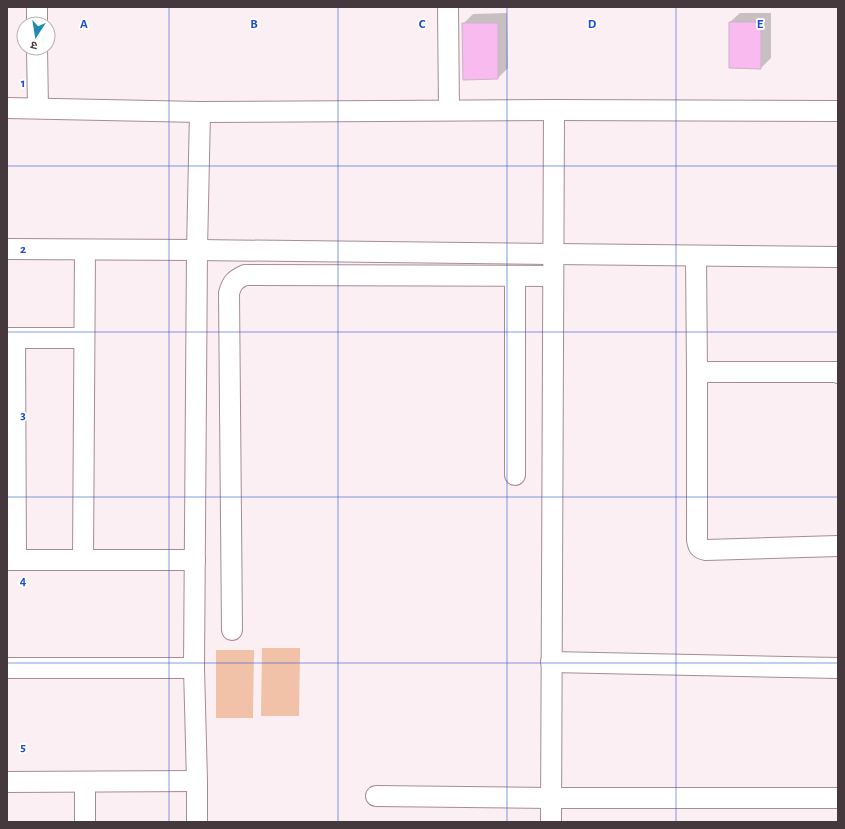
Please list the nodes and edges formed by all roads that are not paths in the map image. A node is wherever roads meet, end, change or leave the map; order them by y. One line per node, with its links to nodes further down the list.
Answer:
1 (448, 7): 5 (street)
2 (37, 56): 4 (street)
3 (7, 108): 4 (street)
4 (38, 108): 8 (street)
5 (450, 110): 6 (street); 8 (street)
6 (554, 110): 7 (street); 12 (street)
7 (838, 111)
8 (200, 112): 11 (street)
9 (7, 249): 10 (street)
10 (85, 250): 11 (street); 18 (street)
11 (197, 250): 12 (street); 26 (street)
12 (554, 254): 13 (street); 16 (street)
13 (696, 256): 14 (street); 19 (street)
14 (838, 257)
15 (515, 276): 16 (street); 21 (street); 27 (street)
16 (554, 276): 28 (street)
17 (11, 338): 18 (street); 22 (street)
18 (84, 338): 25 (street)
19 (697, 372): 20 (street); 23 (street)
20 (838, 373)
21 (515, 475)
22 (11, 491): 24 (street)
23 (838, 546)
24 (12, 560): 25 (street)
25 (83, 560): 26 (street)
26 (195, 560): 30 (street)
27 (232, 630)
28 (551, 662): 31 (street); 36 (street)
29 (7, 668): 30 (street)
30 (194, 668): 32 (street)
31 (838, 668)
32 (197, 781): 34 (street); 39 (street)
33 (7, 782): 34 (street)
34 (85, 782): 38 (street)
35 (376, 796): 36 (street)
36 (551, 798): 37 (street); 40 (street)
37 (838, 798)
38 (85, 822)
39 (197, 822)
40 (550, 822)

